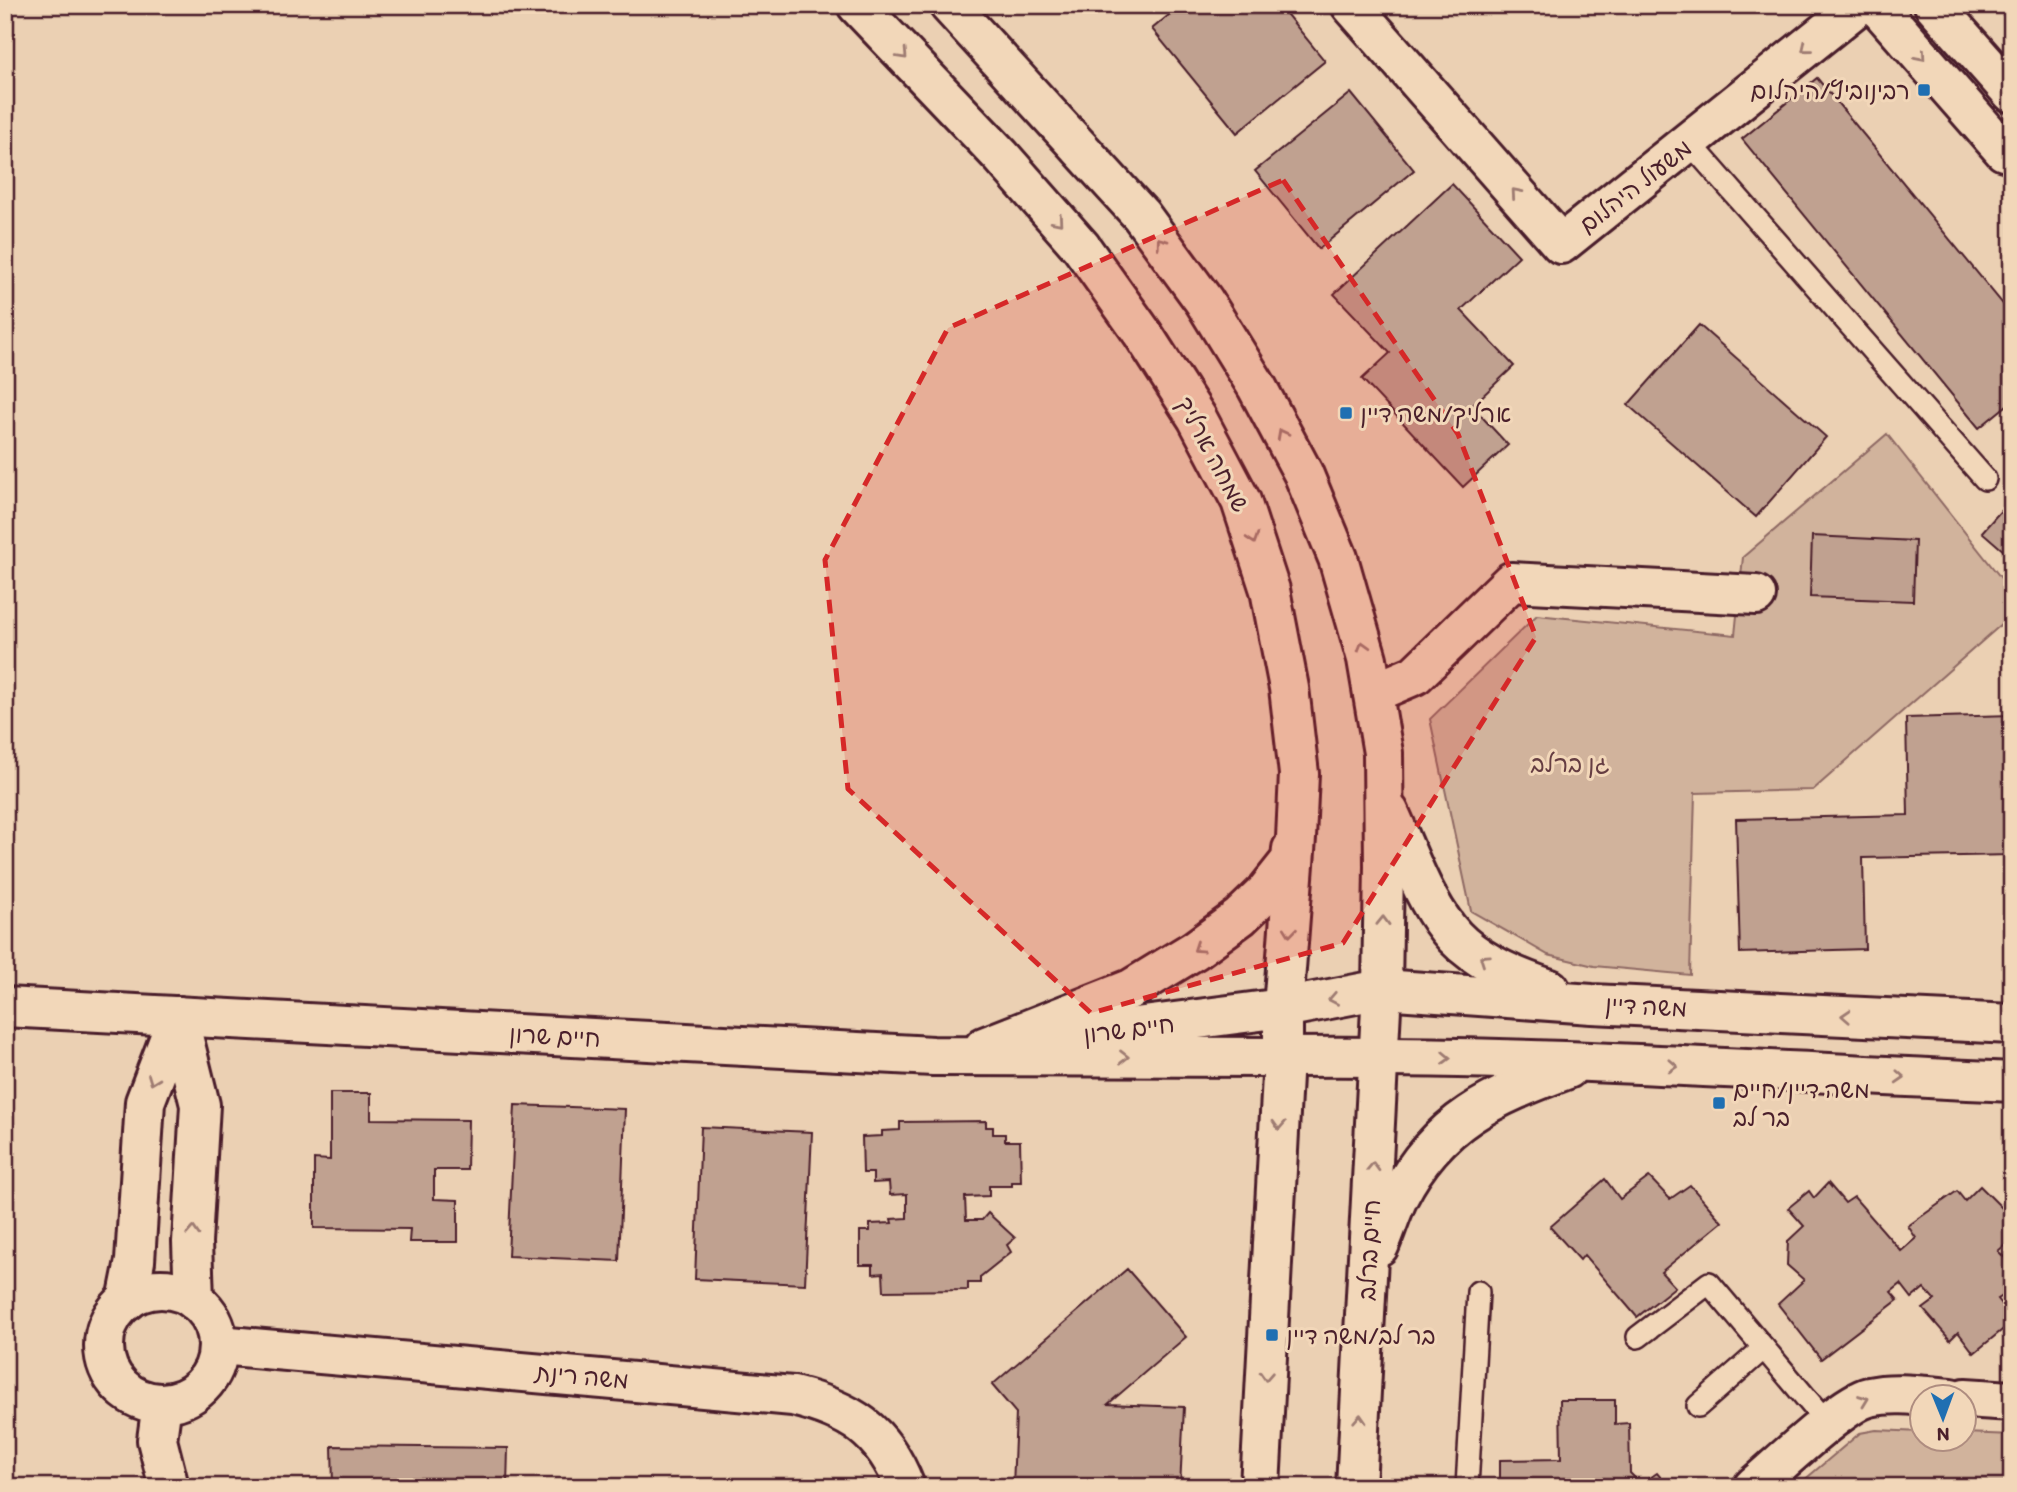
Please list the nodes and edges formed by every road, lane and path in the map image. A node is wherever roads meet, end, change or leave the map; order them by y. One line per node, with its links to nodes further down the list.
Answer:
1 (857, 5): 13 (street, שמחה ארליך, one-way to 13)
2 (949, 5): 12 (street, one-way to 2)
3 (1859, 5): 8 (street, משעול היהלום, one-way to 8)
4 (1876, 5): 9 (street, one-way to 9)
5 (1934, 5): 7 (street)
6 (1360, 8): 8 (street, משעול היהלום, one-way to 6)
7 (2012, 93)
8 (1689, 143): 10 (lane)
9 (2012, 153)
10 (1985, 479)
11 (1756, 595): 12 (street)
12 (1373, 693): 14 (street)
13 (1299, 774): 18 (street, שמחה ארליך, one-way to 18); 21 (street, one-way to 21)
14 (1383, 801): 15 (street, one-way to 14); 16 (street, one-way to 14)
15 (1382, 989): 16 (street, משה דיין); 18 (street, משה דיין, one-way to 18); 22 (street)
16 (1592, 1004): 20 (street, משה דיין, one-way to 16)
17 (5, 1007): 19 (street, חיים שרון)
18 (1283, 1008): 21 (street, חיים שרון); 24 (street, שמחה ארליך)
19 (178, 1016): 23 (street, חיים שרון); 29 (street, one-way to 19); 30 (street, one-way to 30)
20 (2012, 1024)
21 (984, 1046): 23 (street, חיים שרון)
22 (1378, 1055): 24 (street); 25 (street, one-way to 25); 27 (street, חיים ברלב, one-way to 22)
23 (933, 1056): 24 (street, חיים שרון, one-way to 24)
24 (1283, 1057): 42 (street, one-way to 42)
25 (1588, 1062): 26 (street, one-way to 26); 27 (street)
26 (2012, 1082)
27 (1369, 1271): 43 (street, חיים ברלב, one-way to 27)
28 (1478, 1292): 44 (lane)
29 (194, 1300): 30 (street); 32 (street)
30 (127, 1301): 37 (street)
31 (1638, 1337): 33 (lane)
32 (219, 1345): 37 (street); 41 (street, משה רינת)
33 (1764, 1348): 38 (lane); 39 (lane)
34 (1909, 1395): 39 (street, one-way to 34)
35 (1979, 1399): 36 (street)
36 (2012, 1401)
37 (162, 1403): 40 (street)
38 (1698, 1406)
39 (1828, 1424): 45 (street)
40 (169, 1487)
41 (905, 1487)
42 (1260, 1487)
43 (1356, 1487)
44 (1467, 1487)
45 (1753, 1487)

